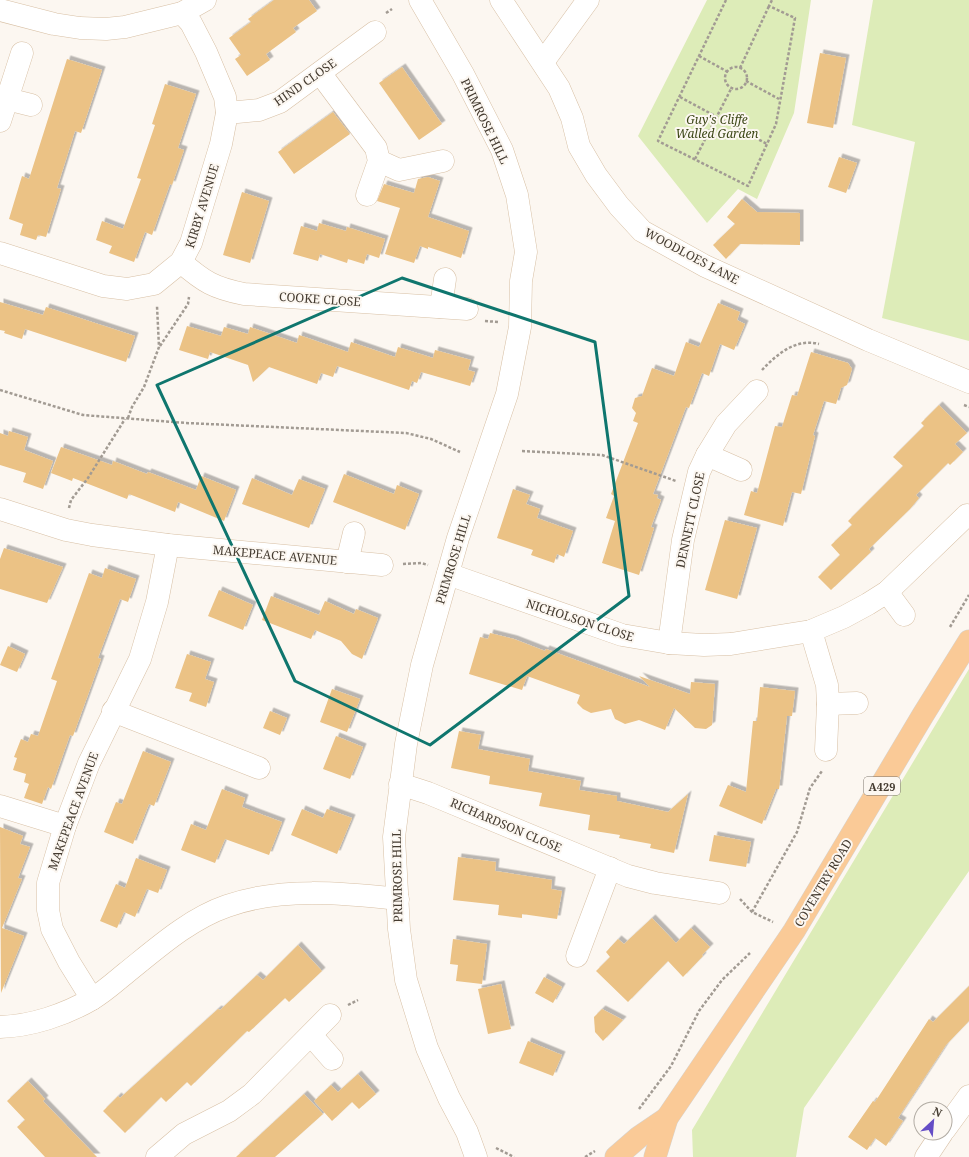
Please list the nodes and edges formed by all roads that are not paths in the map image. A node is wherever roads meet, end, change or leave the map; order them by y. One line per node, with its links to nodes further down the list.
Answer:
1 (205, 0): 6 (street)
2 (420, 0): 33 (street, PRIMROSE HILL)
3 (501, 0): 9 (street, WOODLOES LANE)
4 (588, 0): 9 (street)
5 (0, 10): 6 (street)
6 (182, 13): 13 (street, KIRBY AVENUE)
7 (375, 32): 10 (street, HIND CLOSE)
8 (22, 53): 11 (street)
9 (543, 62): 23 (street, WOODLOES LANE)
10 (320, 73): 13 (street, HIND CLOSE); 15 (street)
11 (7, 99): 12 (street); 14 (street)
12 (31, 106)
13 (227, 113): 19 (street, KIRBY AVENUE)
14 (0, 121)
15 (379, 161): 16 (street); 17 (street)
16 (443, 161)
17 (367, 195)
18 (0, 253): 19 (street, KIRBY AVENUE)
19 (181, 262): 21 (street, COOKE CLOSE)
20 (445, 279): 21 (street)
21 (441, 307): 22 (street, COOKE CLOSE)
22 (467, 309)
23 (969, 382)
24 (757, 391): 25 (street, DENNETT CLOSE)
25 (707, 455): 26 (street); 38 (street, DENNETT CLOSE)
26 (741, 470)
27 (0, 509): 30 (street, MAKEPEACE AVENUE)
28 (967, 515): 34 (street, NICHOLSON CLOSE)
29 (354, 533): 31 (street)
30 (168, 545): 31 (street, MAKEPEACE AVENUE); 41 (street, MAKEPEACE AVENUE)
31 (347, 562): 32 (street, MAKEPEACE AVENUE)
32 (382, 565)
33 (442, 571): 38 (street, NICHOLSON CLOSE); 44 (street, PRIMROSE HILL)
34 (886, 592): 35 (street); 36 (street, NICHOLSON CLOSE)
35 (904, 615)
36 (811, 631): 38 (street, NICHOLSON CLOSE); 40 (street)
37 (969, 641): 57 (main road, COVENTRY ROAD / A429)
38 (669, 643)
39 (857, 703): 40 (street)
40 (828, 704): 42 (street)
41 (113, 711): 43 (street); 46 (street, MAKEPEACE AVENUE)
42 (826, 750)
43 (259, 768)
44 (400, 784): 47 (street, RICHARDSON CLOSE); 49 (street, PRIMROSE HILL)
45 (0, 806): 46 (street)
46 (65, 826): 51 (street, MAKEPEACE AVENUE)
47 (610, 868): 48 (street, RICHARDSON CLOSE); 50 (street)
48 (720, 893)
49 (398, 899): 51 (street); 59 (street, PRIMROSE HILL)
50 (577, 956)
51 (92, 999): 53 (street)
52 (330, 1015): 54 (street)
53 (0, 1027)
54 (311, 1035): 55 (street); 62 (street)
55 (332, 1059)
56 (969, 1096): 58 (street)
57 (667, 1118): 64 (main road, COVENTRY ROAD); 65 (main road, COVENTRY ROAD)
58 (953, 1118)
59 (467, 1132): 61 (street, PRIMROSE HILL); 63 (street, PRIMROSE HILL)
60 (937, 1141): 66 (street)
61 (498, 1154)
62 (156, 1157)
63 (476, 1157)
64 (616, 1157)
65 (655, 1157)
66 (926, 1157)

